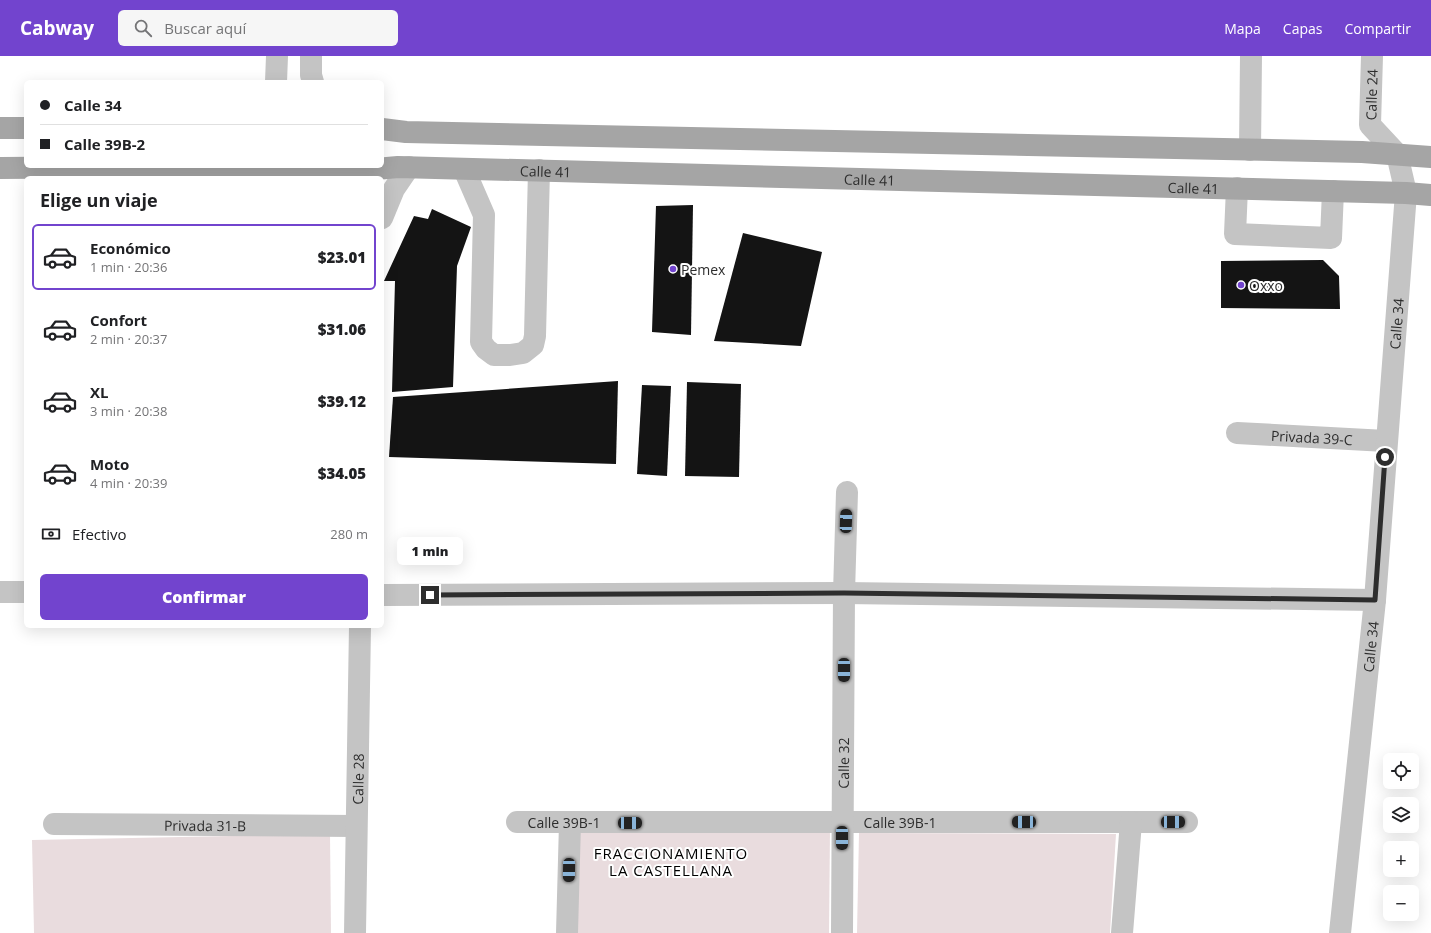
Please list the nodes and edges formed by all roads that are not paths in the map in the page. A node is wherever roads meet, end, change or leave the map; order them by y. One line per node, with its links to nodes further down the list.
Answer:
1 (277, 56): 5 (street)
2 (311, 56): 6 (street)
3 (1251, 56): 10 (street)
4 (1372, 56): 11 (street, Calle 24)
5 (276, 80)
6 (312, 80)
7 (0, 128): 8 (main road)
8 (24, 128)
9 (384, 129): 10 (main road)
10 (1250, 150): 11 (main road)
11 (1397, 154): 12 (main road); 24 (street, Calle 24)
12 (1431, 156)
13 (409, 167): 17 (main road, Calle 41); 19 (main road, Calle 41); 26 (street)
14 (0, 168): 15 (main road)
15 (24, 168)
16 (269, 168): 20 (main road, Calle 41)
17 (464, 169): 18 (main road, Calle 41); 18 (street)
18 (539, 170): 22 (main road, Calle 41)
19 (322, 173): 21 (main road, Calle 41)
20 (284, 176)
21 (308, 176)
22 (1237, 188): 23 (main road, Calle 41); 23 (street)
23 (1333, 191): 24 (main road, Calle 41)
24 (1406, 193): 25 (main road, Calle 41); 28 (street, Calle 34)
25 (1431, 195)
26 (384, 213)
27 (1237, 433): 28 (street, Privada 39-C)
28 (1386, 441): 34 (street, Calle 34)
29 (847, 492): 32 (street, Calle 32)
30 (0, 592): 31 (street)
31 (24, 592)
32 (844, 593): 33 (street); 34 (street); 40 (street, Calle 32)
33 (384, 595)
34 (1375, 600): 47 (street, Calle 34)
35 (360, 628): 42 (street, Calle 28)
36 (518, 822): 39 (street, Calle 39B-1)
37 (1131, 822): 38 (street, Calle 39B-1); 40 (street, Calle 39B-1); 46 (street)
38 (1187, 822)
39 (570, 823): 40 (street, Calle 39B-1); 44 (street)
40 (843, 823): 45 (street, Calle 32)
41 (54, 824): 42 (street, Privada 31-B)
42 (356, 826): 43 (street, Calle 28)
43 (355, 933)
44 (567, 933)
45 (842, 933)
46 (1122, 933)
47 (1340, 933)

